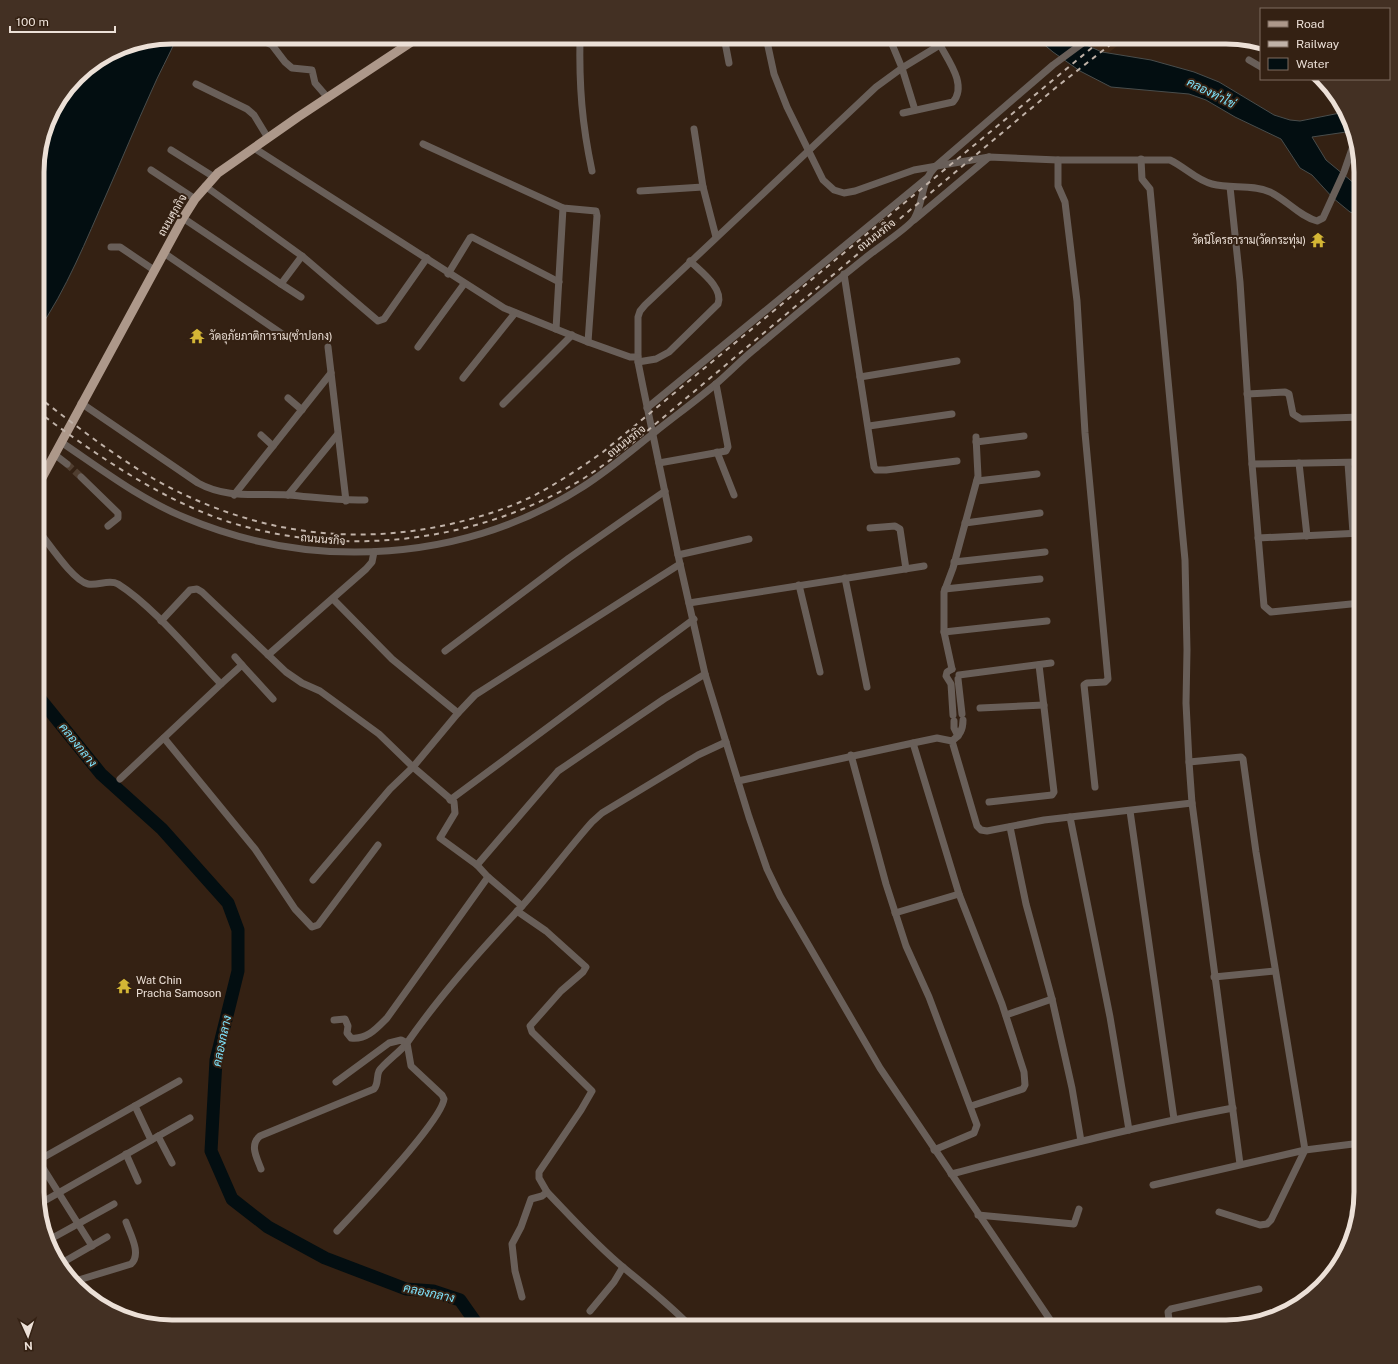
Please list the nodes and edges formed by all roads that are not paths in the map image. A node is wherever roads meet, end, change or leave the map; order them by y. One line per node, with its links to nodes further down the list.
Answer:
1 (270, 44): 14 (street)
2 (409, 44): 14 (main road, ถนนศุภกิจ)
3 (580, 44): 29 (street)
4 (725, 44): 10 (street)
5 (768, 44): 23 (street)
6 (892, 44): 12 (street)
7 (939, 44): 12 (street); 15 (street)
8 (1082, 44): 27 (street)
9 (1249, 60): 11 (street)
10 (729, 63)
11 (1260, 66)
12 (902, 68): 15 (street); 23 (street)
13 (196, 84): 18 (street)
14 (328, 98): 18 (main road, ถนนศุภกิจ)
15 (915, 110): 16 (street)
16 (903, 113)
17 (694, 129): 33 (street)
18 (268, 138): 20 (main road, ถนนศุภกิจ)
19 (423, 144): 37 (street)
20 (254, 148): 31 (main road, ถนนศุภกิจ); 44 (street)
21 (1352, 149): 34 (street)
22 (171, 150): 31 (street)
23 (808, 151): 27 (street); 40 (street)
24 (989, 157): 26 (street); 27 (street); 39 (street, ถนนนรกิจ)
25 (1141, 159): 26 (street); 34 (street); 149 (street)
26 (1058, 160): 153 (street)
27 (936, 166): 30 (street)
28 (151, 170): 36 (street)
29 (592, 171)
30 (928, 176): 39 (street); 70 (street)
31 (214, 177): 32 (main road, ถนนศุภกิจ)
32 (206, 186): 36 (main road, ถนนศุภกิจ); 43 (street)
33 (703, 187): 35 (street); 40 (street)
34 (1230, 187): 66 (street)
35 (640, 191)
36 (195, 198): 38 (main road, ถนนศุภกิจ)
37 (563, 208): 49 (street); 57 (street)
38 (183, 218): 42 (main road, ถนนศุภกิจ); 50 (street)
39 (914, 220): 48 (street, ถนนนรกิจ)
40 (716, 237): 45 (street)
41 (111, 247): 46 (street)
42 (164, 253): 46 (main road, ถนนศุภกิจ); 56 (street)
43 (302, 256): 44 (street); 50 (street)
44 (427, 258): 47 (street)
45 (690, 261): 60 (street); 60 (street)
46 (154, 270): 68 (main road, ถนนศุภกิจ)
47 (448, 274): 49 (street); 51 (street)
48 (844, 274): 63 (street); 65 (street, ถนนนรกิจ)
49 (559, 282): 54 (street)
50 (281, 284): 52 (street)
51 (464, 284): 53 (street); 59 (street)
52 (301, 297)
53 (515, 313): 54 (street); 64 (street)
54 (556, 328): 55 (street)
55 (572, 335): 57 (street); 69 (street)
56 (288, 338)
57 (588, 342): 60 (street)
58 (328, 347): 62 (street)
59 (418, 347)
60 (638, 360): 70 (street)
61 (957, 361): 63 (street)
62 (331, 373): 71 (street); 77 (street)
63 (860, 377): 74 (street)
64 (463, 378)
65 (716, 384): 75 (street, ถนนนรกิจ); 81 (street)
66 (1247, 394): 73 (street); 88 (street)
67 (288, 398): 71 (street)
68 (82, 402): 79 (main road, ถนนศุภกิจ); 95 (street)
69 (503, 404)
70 (647, 408): 75 (street)
71 (302, 410): 80 (street)
72 (952, 414): 74 (street)
73 (1354, 416)
74 (869, 426): 83 (street)
75 (653, 434): 84 (street); 109 (street, ถนนนรกิจ)
76 (261, 435): 80 (street)
77 (337, 435): 96 (street); 99 (street)
78 (1024, 436): 93 (street)
79 (61, 442): 82 (main road, ถนนศุภกิจ); 109 (street, ถนนนรกิจ)
80 (273, 446): 95 (street)
81 (717, 452): 84 (street); 97 (street)
82 (54, 454): 87 (street); 90 (main road, ถนนศุภกิจ)
83 (957, 461)
84 (659, 463): 94 (street)
85 (1348, 463): 86 (street); 89 (street); 104 (street)
86 (1354, 463)
87 (67, 464)
88 (1252, 464): 89 (street); 107 (street)
89 (1299, 464): 105 (street)
90 (44, 473)
91 (1037, 474): 93 (street)
92 (81, 477): 102 (street)
93 (977, 481): 101 (street)
94 (665, 491): 111 (street); 127 (street)
95 (234, 495): 96 (street)
96 (288, 495): 99 (street)
97 (734, 495)
98 (365, 500): 99 (street)
99 (346, 501)
100 (1040, 513): 101 (street)
101 (965, 523): 112 (street)
102 (108, 526)
103 (870, 528): 115 (street)
104 (1353, 533): 105 (street)
105 (1308, 536): 107 (street)
106 (44, 538): 125 (street)
107 (1258, 538): 122 (street)
108 (750, 539): 111 (street)
109 (374, 552): 120 (street)
110 (1045, 552): 112 (street)
111 (678, 555): 113 (street)
112 (954, 562): 119 (street)
113 (680, 564): 121 (street); 142 (street)
114 (924, 566): 115 (street)
115 (906, 569): 116 (street)
116 (845, 578): 118 (street); 138 (street)
117 (1040, 579): 119 (street)
118 (799, 585): 121 (street); 134 (street)
119 (945, 589): 126 (street)
120 (333, 599): 128 (street); 142 (street)
121 (689, 603): 123 (street)
122 (1354, 604)
123 (694, 619): 135 (street); 154 (street)
124 (1047, 621): 126 (street)
125 (161, 622): 128 (street); 137 (street)
126 (944, 632): 133 (street)
127 (445, 651)
128 (268, 655): 150 (street)
129 (235, 657): 132 (street)
130 (1050, 663): 131 (street)
131 (1039, 665): 136 (street); 140 (street)
132 (242, 666): 137 (street); 139 (street)
133 (952, 669): 136 (street); 136 (street)
134 (820, 672)
135 (705, 674): 146 (street); 161 (street)
136 (956, 679): 143 (street); 143 (street)
137 (221, 684): 144 (street)
138 (867, 687)
139 (273, 699)
140 (1044, 705): 141 (street); 155 (street)
141 (980, 708)
142 (458, 713): 150 (street)
143 (958, 736): 145 (street)
144 (164, 738): 151 (street); 160 (street)
145 (952, 741): 147 (street); 159 (street)
146 (726, 742): 152 (street); 165 (street)
147 (913, 743): 148 (street); 164 (street)
148 (851, 756): 152 (street); 166 (street)
149 (1189, 762): 156 (street); 167 (street)
150 (413, 767): 154 (street); 163 (street)
151 (120, 779)
152 (738, 781): 185 (street)
153 (1095, 787)
154 (450, 800): 161 (street)
155 (989, 802)
156 (1192, 803): 157 (street); 168 (street)
157 (1130, 811): 158 (street); 179 (street)
158 (1070, 817): 159 (street); 180 (street)
159 (1010, 827): 169 (street)
160 (378, 845)
161 (477, 865): 162 (street)
162 (488, 877): 165 (street); 171 (street)
163 (313, 880)
164 (959, 894): 166 (street); 170 (street)
165 (519, 908): 172 (street); 197 (street)
166 (895, 913): 176 (street)
167 (1275, 971): 168 (street); 186 (street)
168 (1214, 977): 177 (street)
169 (1052, 999): 170 (street); 183 (street)
170 (1006, 1015): 176 (street)
171 (334, 1020)
172 (407, 1043): 174 (street); 192 (street); 205 (street)
173 (179, 1081): 175 (street)
174 (336, 1082)
175 (135, 1106): 182 (street); 188 (street)
176 (971, 1106): 185 (street)
177 (1233, 1108): 179 (street); 190 (street)
178 (190, 1118): 181 (street)
179 (1174, 1119): 180 (street)
180 (1129, 1130): 183 (street)
181 (158, 1136): 182 (street); 189 (street)
182 (151, 1140): 187 (street)
183 (1081, 1141): 193 (street)
184 (1354, 1144): 186 (street)
185 (934, 1150): 193 (street)
186 (1305, 1150): 190 (street); 201 (street)
187 (126, 1154): 194 (street); 196 (street)
188 (44, 1157)
189 (172, 1163)
190 (1240, 1164): 195 (street)
191 (44, 1169): 196 (street)
192 (261, 1169)
193 (951, 1174): 202 (street)
194 (138, 1181)
195 (1153, 1185)
196 (59, 1192): 198 (street); 204 (street)
197 (547, 1192): 210 (street); 213 (street)
198 (44, 1201)
199 (114, 1204): 204 (street)
200 (1079, 1209): 202 (street)
201 (1219, 1212)
202 (978, 1215): 216 (street)
203 (126, 1222): 211 (street)
204 (79, 1224): 207 (street); 208 (street)
205 (337, 1231)
206 (107, 1237): 208 (street)
207 (53, 1238)
208 (92, 1246): 209 (street)
209 (65, 1261)
210 (623, 1267): 214 (street); 215 (street)
211 (79, 1280)
212 (1259, 1289): 217 (street)
213 (522, 1297)
214 (590, 1311)
215 (684, 1320)
216 (1050, 1320)
217 (1169, 1320)

